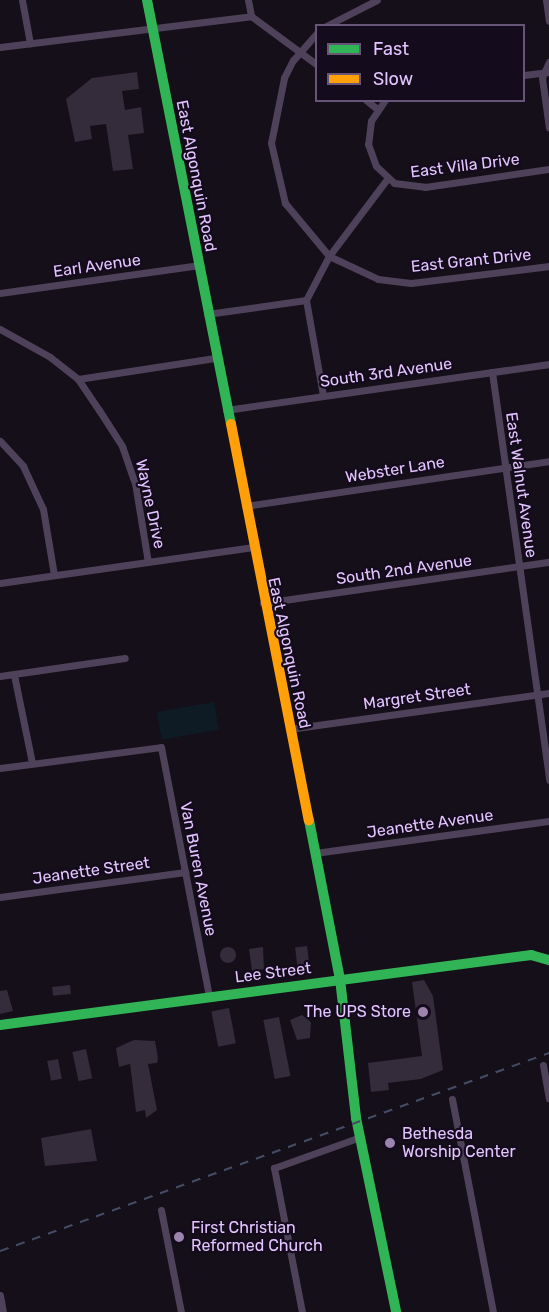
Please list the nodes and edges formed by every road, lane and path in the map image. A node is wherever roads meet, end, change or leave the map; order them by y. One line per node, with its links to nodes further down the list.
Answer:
1 (22, 0): 11 (street)
2 (147, 0): 9 (street, East Algonquin Road)
3 (248, 0): 6 (street)
4 (377, 0): 8 (street)
5 (546, 0): 7 (street)
6 (251, 16): 9 (street); 13 (street)
7 (549, 21)
8 (330, 24)
9 (152, 29): 11 (street); 25 (street, East Algonquin Road)
10 (315, 35): 13 (street)
11 (30, 43): 12 (street)
12 (0, 47)
13 (300, 51): 15 (street); 24 (street)
14 (549, 62): 16 (street)
15 (315, 63)
16 (546, 72): 17 (street); 21 (street)
17 (525, 75)
18 (368, 102): 20 (street)
19 (383, 102): 20 (street)
20 (376, 109): 23 (street)
21 (549, 128)
22 (549, 169): 23 (street, East Villa Drive)
23 (387, 179): 24 (street)
24 (329, 256): 26 (street, East Grant Drive); 28 (street)
25 (198, 265): 27 (street, Earl Avenue); 29 (street, East Algonquin Road)
26 (549, 266)
27 (0, 293)
28 (306, 300): 29 (street); 35 (street)
29 (207, 314): 31 (street, East Algonquin Road)
30 (0, 329): 34 (street, Wayne Drive)
31 (216, 358): 34 (street); 36 (street, East Algonquin Road)
32 (549, 364): 33 (street, South 3rd Avenue)
33 (492, 372): 35 (street, South 3rd Avenue); 39 (street, East Walnut Avenue)
34 (78, 379): 42 (street, Wayne Drive)
35 (323, 395): 36 (street, South 3rd Avenue)
36 (226, 410): 40 (street, East Algonquin Road)
37 (0, 441): 45 (street)
38 (549, 461): 39 (street, Webster Lane)
39 (505, 467): 40 (street, Webster Lane); 44 (street, East Walnut Avenue)
40 (245, 506): 41 (street, East Algonquin Road)
41 (253, 547): 42 (street); 47 (street, East Algonquin Road)
42 (148, 562): 45 (street)
43 (549, 562): 44 (street, South 2nd Avenue)
44 (519, 567): 47 (street, South 2nd Avenue); 52 (street, East Walnut Avenue)
45 (54, 575): 46 (street)
46 (0, 583)
47 (263, 603): 53 (street, East Algonquin Road)
48 (125, 658): 49 (street)
49 (14, 675): 50 (street); 54 (street)
50 (0, 676)
51 (549, 693): 52 (street, Margret Street)
52 (537, 694): 53 (street, Margret Street); 56 (street, East Walnut Avenue)
53 (289, 729): 58 (street, East Algonquin Road)
54 (32, 763): 55 (street); 59 (street, Van Buren Avenue)
55 (0, 768)
56 (549, 780)
57 (549, 822): 58 (street, Jeanette Avenue)
58 (315, 853): 64 (street, East Algonquin Road)
59 (185, 872): 60 (street, Jeanette Street); 65 (street, Van Buren Avenue)
60 (0, 897)
61 (549, 952): 62 (street)
62 (531, 955): 63 (street, Lee Street); 64 (street, Lee Street)
63 (549, 960)
64 (340, 979): 65 (street, Lee Street); 70 (street, East Algonquin Road)
65 (209, 996): 66 (street, Lee Street)
66 (0, 1025)
67 (543, 1065): 68 (street)
68 (549, 1098)
69 (452, 1100): 77 (street)
70 (360, 1137): 75 (street); 76 (street, East Algonquin Road)
71 (161, 1210): 74 (street)
72 (0, 1295): 73 (street)
73 (3, 1312)
74 (181, 1312)
75 (302, 1312)
76 (396, 1312)
77 (494, 1312)

